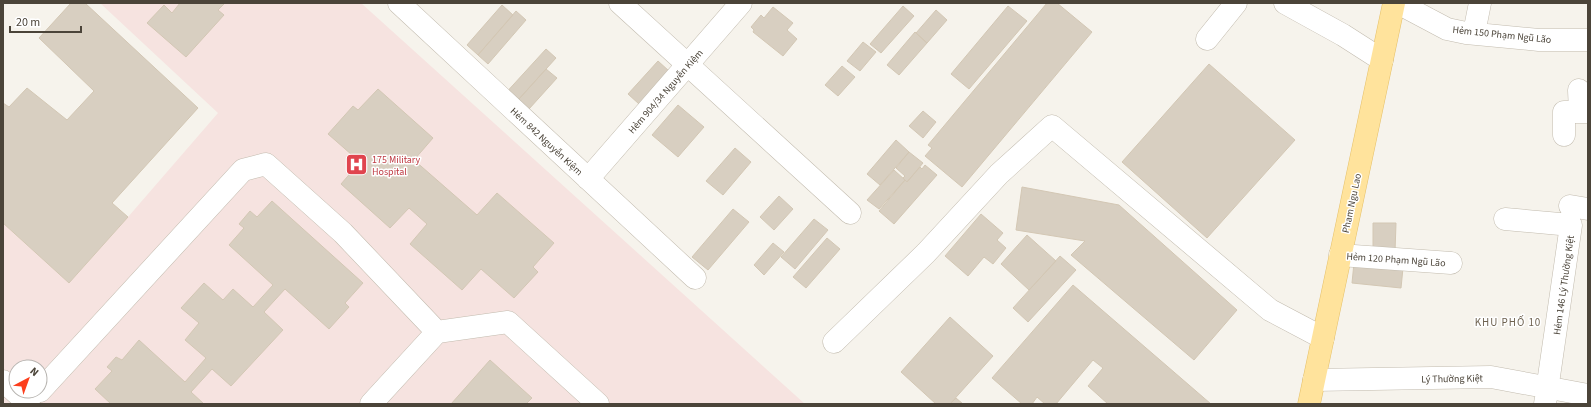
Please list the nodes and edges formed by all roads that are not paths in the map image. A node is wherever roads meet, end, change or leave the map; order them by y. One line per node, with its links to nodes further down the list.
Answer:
1 (399, 3): 17 (street, Hẻm 842 Nguyễn Kiệm)
2 (620, 3): 13 (street)
3 (741, 3): 13 (street, Hẻm 904/34 Nguyễn Kiệm)
4 (1285, 3): 12 (street)
5 (1394, 3): 12 (main road, Pham Ngu Lao)
6 (1398, 3): 9 (street, Hẻm 150 Phạm Ngũ Lão)
7 (1480, 3): 9 (street)
8 (1226, 6): 10 (street)
9 (1474, 34): 11 (street, Hẻm 150 Phạm Ngũ Lão)
10 (1207, 39)
11 (1588, 40)
12 (1382, 60): 20 (main road, Pham Ngu Lao)
13 (688, 65): 17 (street, Hẻm 904/34 Nguyễn Kiệm); 18 (street)
14 (1579, 90): 15 (street)
15 (1584, 112): 16 (street)
16 (1564, 135)
17 (588, 179): 22 (street, Hẻm 842 Nguyễn Kiệm)
18 (850, 214)
19 (1505, 219): 29 (street, Hẻm 146 Lý Thường Kiệt)
20 (1340, 255): 21 (street, Hẻm 120 Phạm Ngũ Lão); 24 (main road, Pham Ngu Lao)
21 (1451, 263)
22 (695, 278)
23 (437, 332): 27 (street); 30 (street); 31 (street)
24 (1323, 338): 25 (street); 26 (main road, Pham Ngu Lao)
25 (834, 342)
26 (1314, 380): 29 (street, Lý Thường Kiệt); 32 (main road, Pham Ngu Lao)
27 (48, 382)
28 (1588, 395): 29 (street, Lý Thường Kiệt)
29 (1546, 396)
30 (371, 404)
31 (598, 404)
32 (1309, 404)

